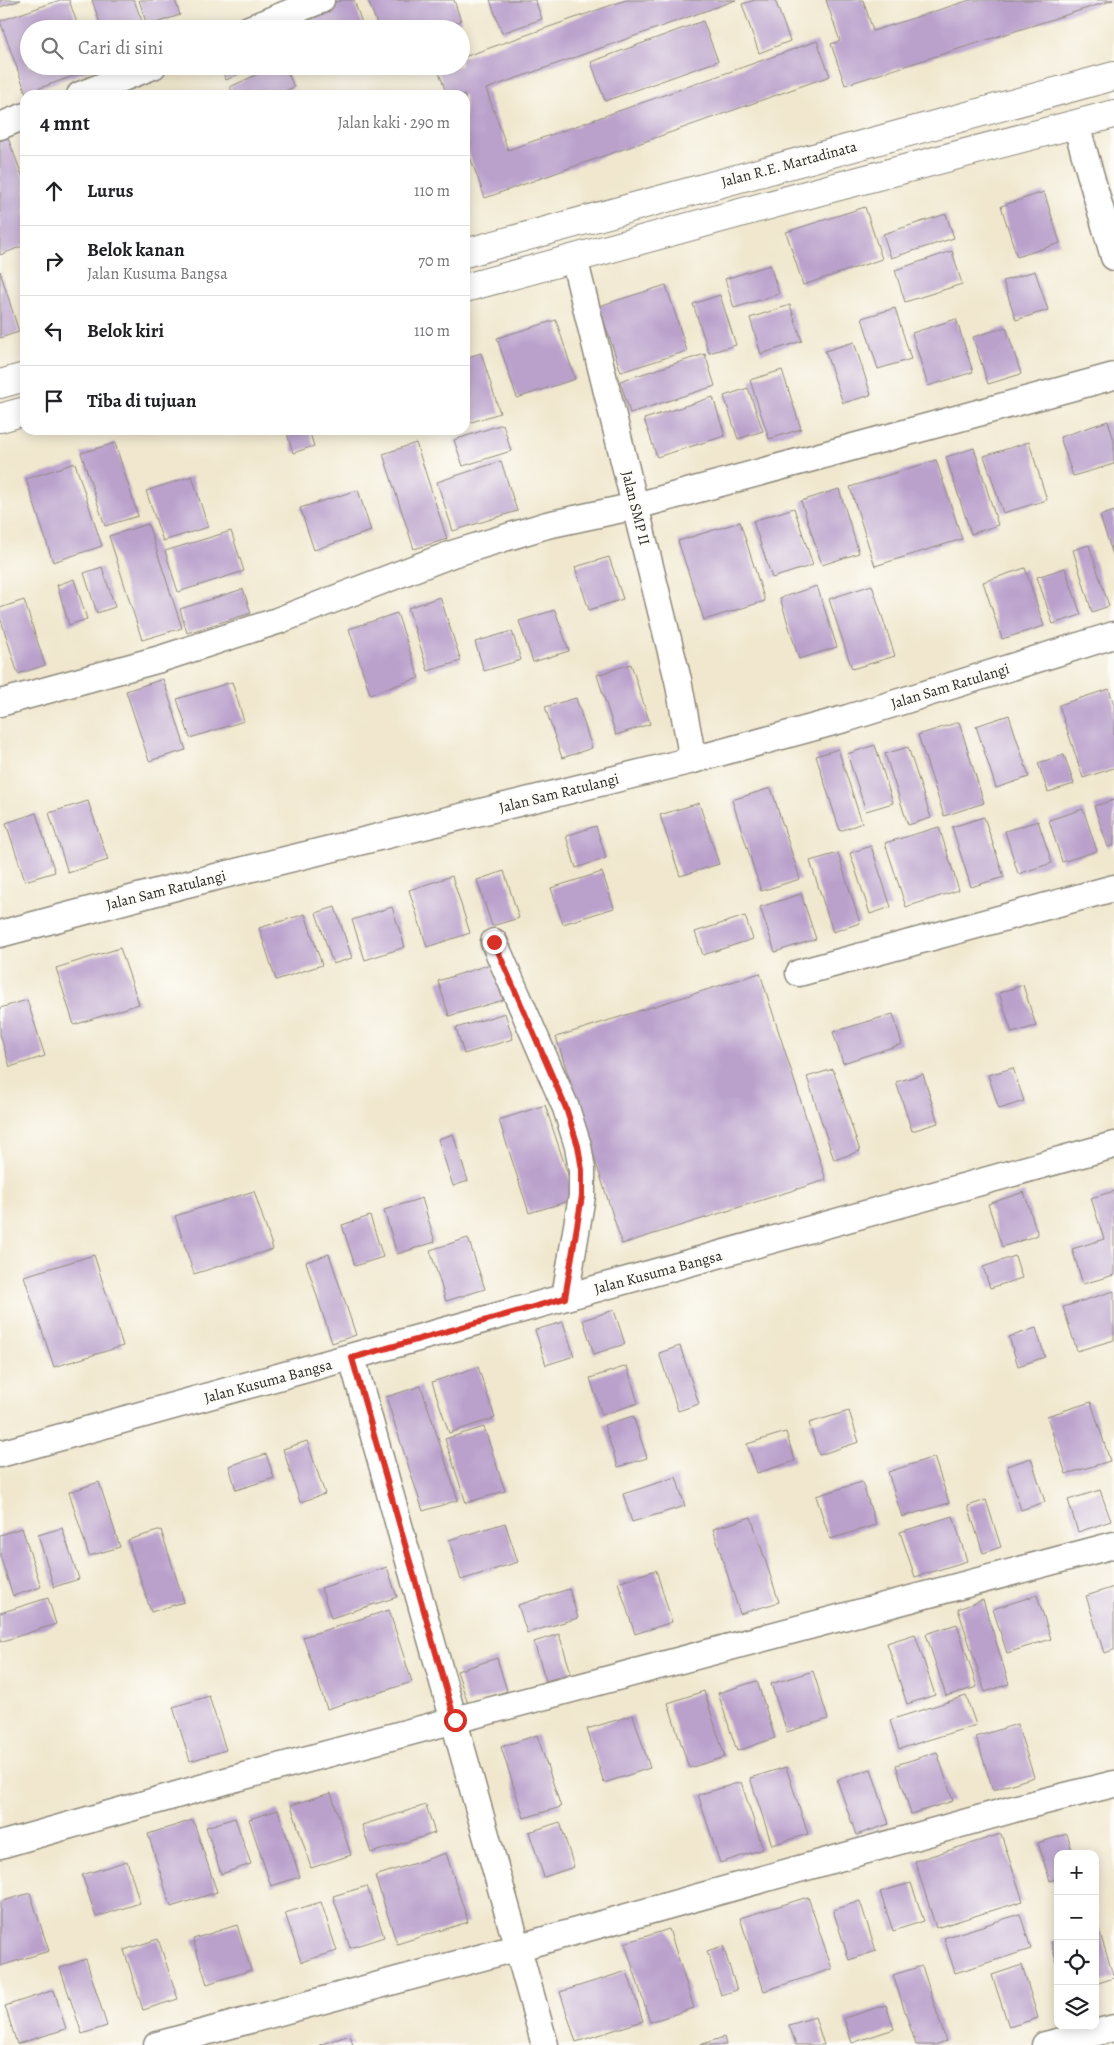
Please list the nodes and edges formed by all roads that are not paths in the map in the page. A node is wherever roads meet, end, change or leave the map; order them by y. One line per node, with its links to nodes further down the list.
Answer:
1 (322, 0): 2 (street)
2 (272, 20)
3 (130, 75): 5 (street)
4 (1114, 76): 10 (highway, Jalan R.E. Martadinata)
5 (93, 90)
6 (1114, 114): 8 (highway)
7 (20, 118): 9 (street)
8 (1076, 124): 11 (street); 12 (highway)
9 (0, 126)
10 (470, 252)
11 (1114, 257)
12 (574, 258): 13 (highway); 19 (street, Jalan SMP II)
13 (470, 287)
14 (1114, 376): 19 (street)
15 (20, 378): 16 (highway)
16 (0, 384)
17 (20, 412): 18 (highway)
18 (0, 418)
19 (636, 506): 21 (street); 22 (street, Jalan SMP II)
20 (1114, 635): 22 (street, Jalan Sam Ratulangi)
21 (0, 704)
22 (693, 760): 24 (street, Jalan Sam Ratulangi)
23 (1114, 888): 26 (street)
24 (0, 934)
25 (494, 942): 28 (street)
26 (799, 973)
27 (1114, 1145): 28 (street, Jalan Kusuma Bangsa)
28 (565, 1298): 29 (street, Jalan Kusuma Bangsa)
29 (352, 1358): 30 (street, Jalan Kusuma Bangsa); 32 (street)
30 (0, 1454)
31 (1114, 1545): 32 (street)
32 (455, 1720): 34 (street); 35 (street)
33 (1114, 1784): 35 (street)
34 (0, 1844)
35 (516, 1948): 37 (street); 38 (street)
36 (1114, 2028): 39 (street)
37 (157, 2045)
38 (545, 2045)
39 (1045, 2045)

